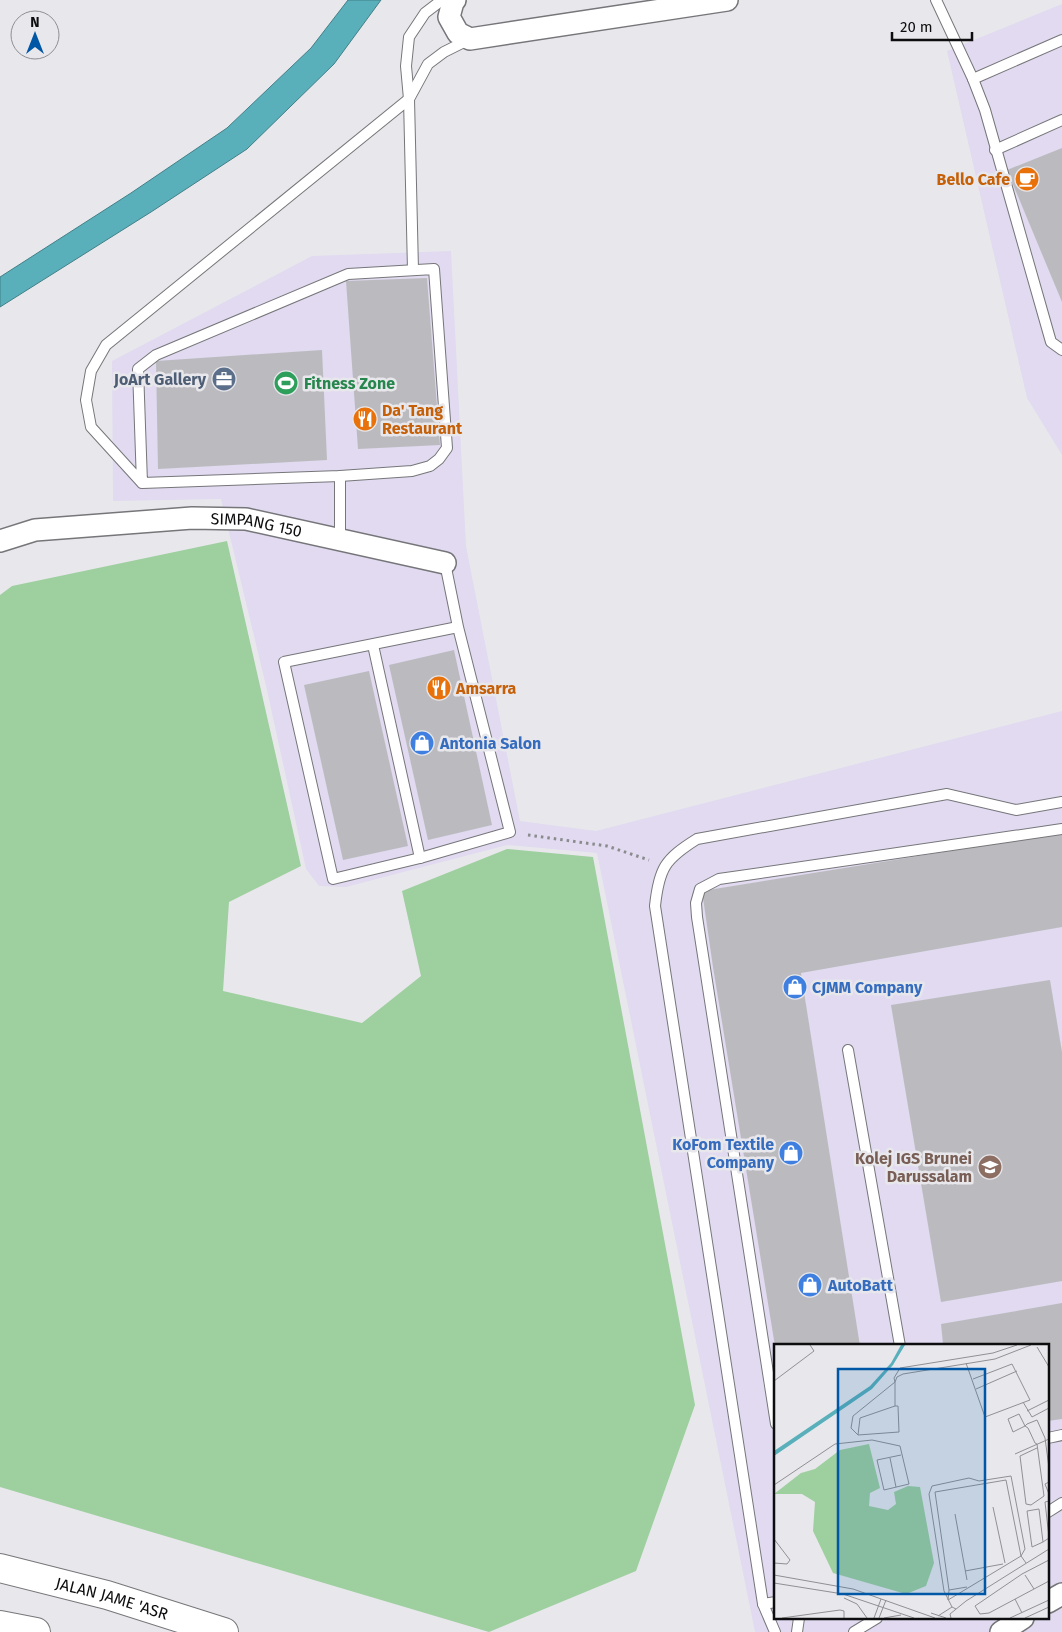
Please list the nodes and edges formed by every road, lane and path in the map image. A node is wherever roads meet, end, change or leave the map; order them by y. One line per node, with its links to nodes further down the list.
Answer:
1 (442, 0): 8 (lane)
2 (456, 0): 5 (street)
3 (727, 0): 5 (street)
4 (936, 0): 7 (lane)
5 (470, 39): 8 (lane)
6 (1062, 40): 7 (lane)
7 (973, 79): 10 (lane)
8 (409, 99): 11 (lane); 14 (lane)
9 (1062, 120): 10 (lane)
10 (995, 150): 12 (lane)
11 (413, 270): 13 (lane); 14 (lane)
12 (1062, 350)
13 (340, 476): 14 (lane); 15 (lane)
14 (142, 483)
15 (340, 540): 16 (street, SIMPANG 150); 17 (street, SIMPANG 150)
16 (0, 541)
17 (445, 563): 18 (lane, SIMPANG 150)
18 (458, 627): 19 (lane); 22 (lane, SIMPANG 150)
19 (373, 645): 23 (lane); 23 (lane)
20 (1062, 802): 24 (lane)
21 (1062, 829): 27 (lane)
22 (510, 832): 23 (lane); 24 (path)
23 (420, 858)
24 (664, 865): 34 (lane)
25 (848, 1050): 26 (lane)
26 (900, 1344)
27 (774, 1411)
28 (1062, 1503): 29 (lane)
29 (1050, 1511)
30 (0, 1568): 39 (main road, JALAN JAME 'ASR)
31 (1062, 1594): 32 (street)
32 (1050, 1601)
33 (774, 1602): 34 (lane)
34 (763, 1604): 40 (lane)
35 (874, 1620): 41 (lane)
36 (1020, 1620): 42 (street)
37 (0, 1625): 38 (main road)
38 (36, 1632)
39 (224, 1632)
40 (775, 1632)
41 (854, 1632)
42 (1001, 1632)

